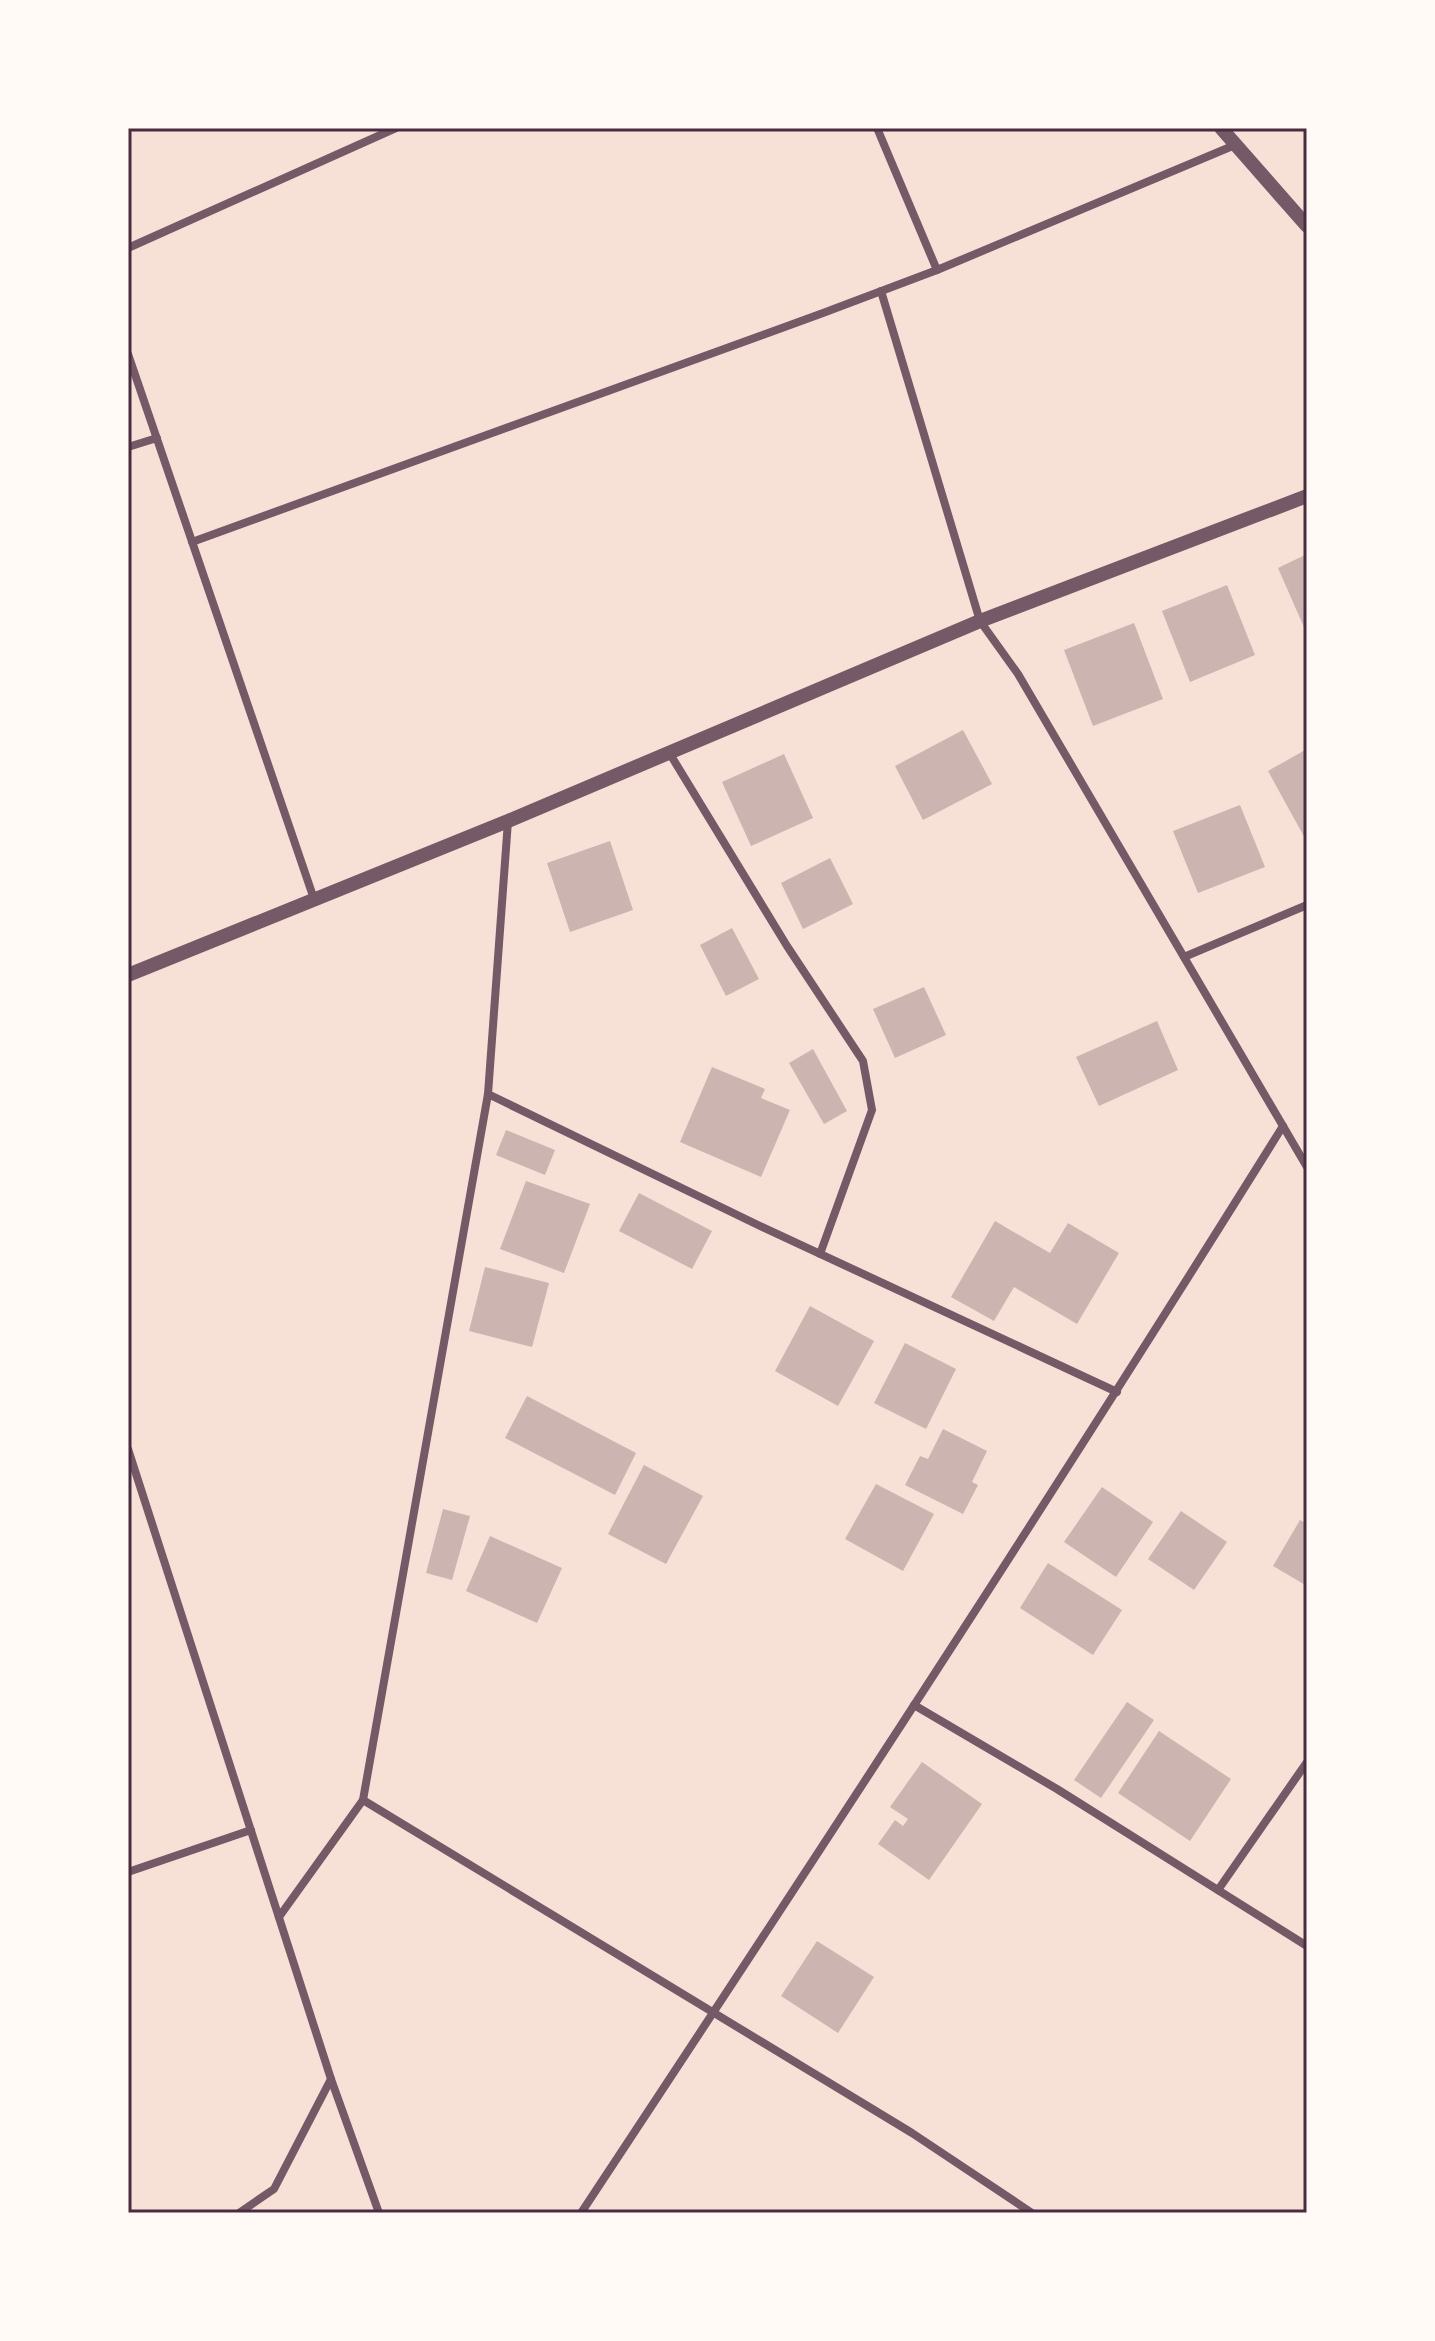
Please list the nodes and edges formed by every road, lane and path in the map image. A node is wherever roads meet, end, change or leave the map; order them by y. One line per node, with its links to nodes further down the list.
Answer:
1 (396, 128): 6 (street)
2 (877, 128): 7 (street)
3 (1221, 128): 4 (street)
4 (1235, 145): 5 (street); 7 (street)
5 (1307, 226)
6 (128, 248)
7 (937, 270): 8 (street)
8 (881, 291): 13 (street); 14 (street)
9 (128, 354): 10 (street)
10 (157, 438): 11 (street); 13 (street)
11 (128, 447)
12 (1307, 496): 14 (street)
13 (192, 542): 17 (street)
14 (980, 621): 15 (street); 19 (street)
15 (670, 754): 16 (street); 24 (street)
16 (508, 821): 17 (street); 21 (street)
17 (314, 899): 20 (street)
18 (1307, 905): 19 (street)
19 (1184, 957): 22 (street)
20 (128, 975)
21 (488, 1094): 24 (street); 29 (street)
22 (1283, 1126): 23 (street); 25 (street)
23 (1307, 1167)
24 (820, 1254): 25 (street)
25 (1117, 1392): 27 (street)
26 (128, 1449): 30 (street)
27 (914, 1705): 32 (street); 35 (street)
28 (1307, 1762): 32 (street)
29 (363, 1800): 33 (street); 35 (street)
30 (251, 1830): 31 (street); 33 (street)
31 (128, 1872)
32 (1218, 1890): 34 (street)
33 (279, 1917): 36 (street)
34 (1307, 1946)
35 (713, 2013): 39 (street); 40 (street)
36 (331, 2079): 37 (street); 38 (street)
37 (239, 2213)
38 (379, 2213)
39 (581, 2213)
40 (1032, 2213)

